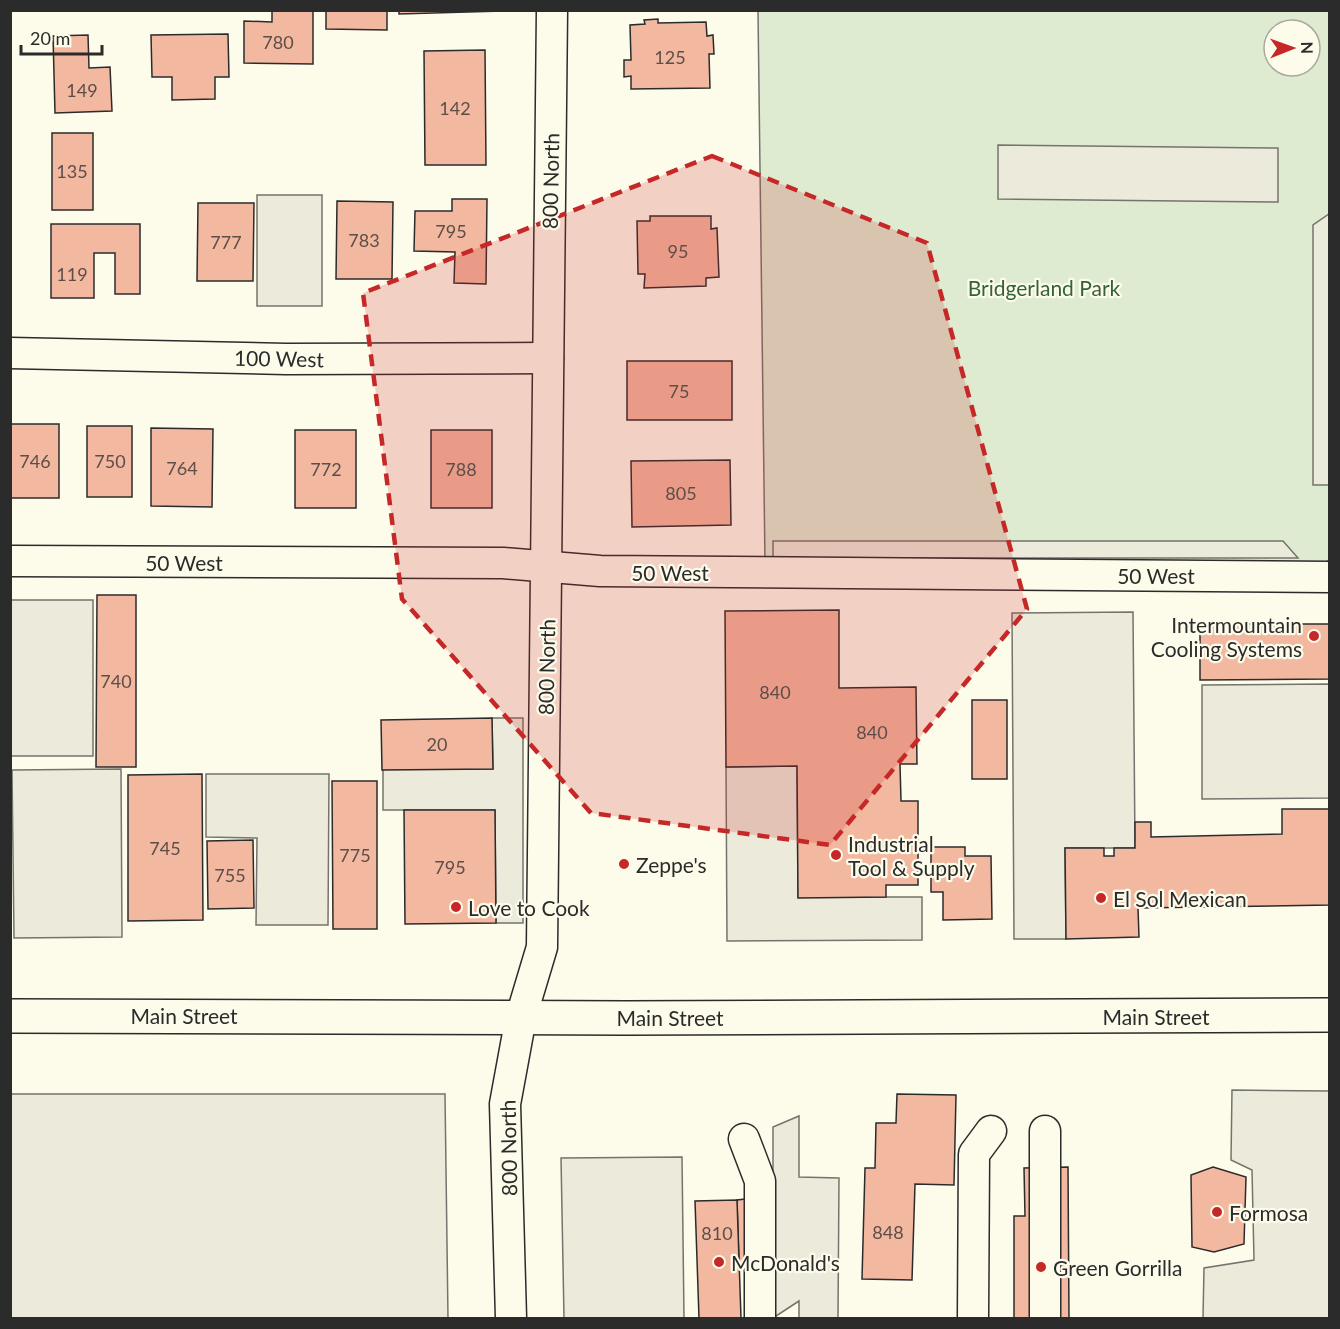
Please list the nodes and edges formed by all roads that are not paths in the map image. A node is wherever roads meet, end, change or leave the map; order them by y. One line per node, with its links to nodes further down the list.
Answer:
1 (552, 10): 3 (street, 800 North)
2 (10, 352): 3 (street, 100 West)
3 (548, 358): 5 (street, 800 North)
4 (10, 561): 5 (street, 50 West)
5 (547, 567): 6 (street, 50 West); 9 (street, 800 North)
6 (1329, 577)
7 (1329, 1015): 9 (main road, Main Street)
8 (10, 1016): 9 (main road, Main Street)
9 (521, 1017): 13 (street, 800 North)
10 (991, 1131): 15 (street)
11 (1045, 1131): 16 (street)
12 (744, 1139): 14 (street)
13 (511, 1318)
14 (760, 1318)
15 (973, 1318)
16 (1045, 1318)

